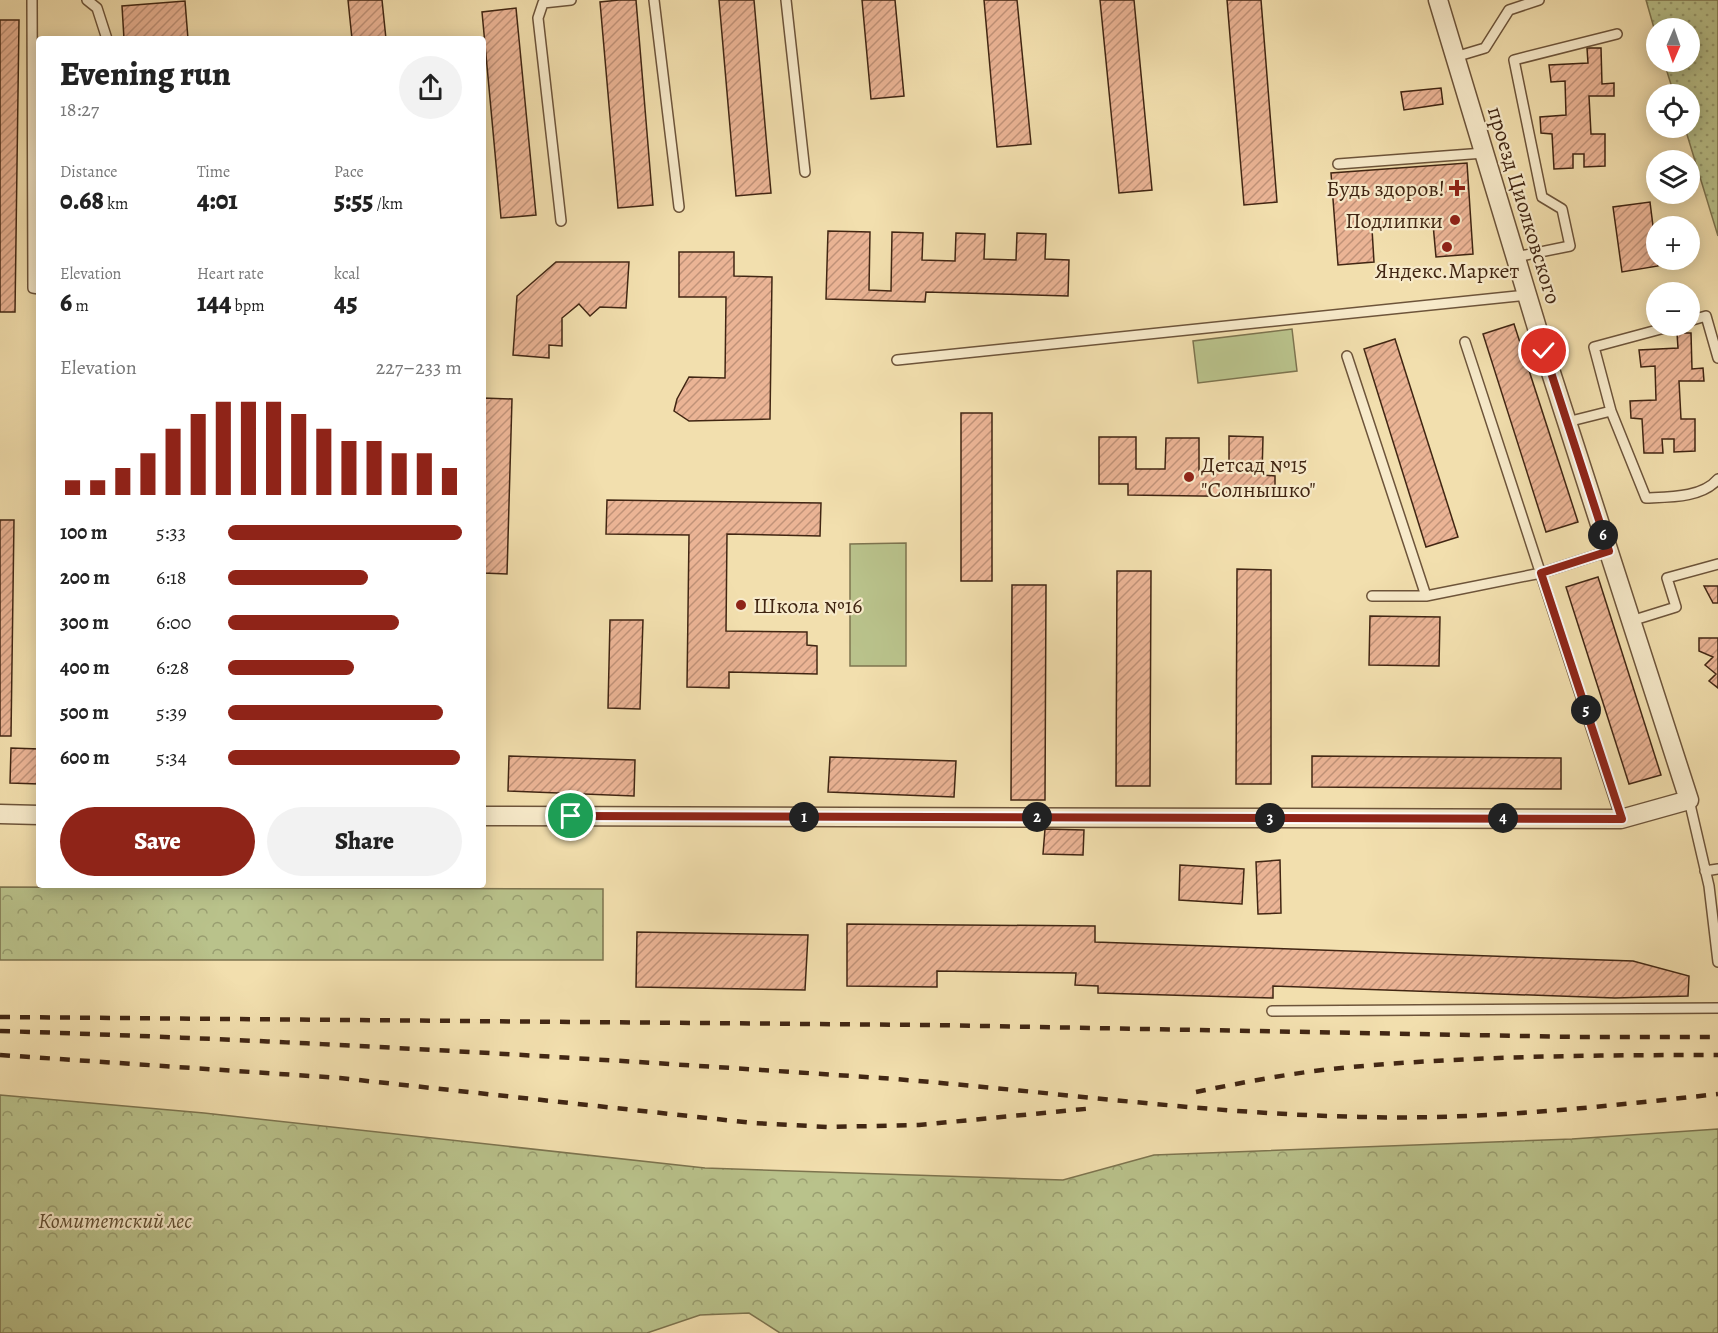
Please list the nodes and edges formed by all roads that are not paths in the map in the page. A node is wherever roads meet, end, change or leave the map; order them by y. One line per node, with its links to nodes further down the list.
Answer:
1 (32, 0): 18 (lane)
2 (87, 0): 10 (lane)
3 (571, 0): 16 (lane)
4 (654, 0): 15 (lane)
5 (786, 0): 14 (lane)
6 (1438, 0): 11 (street, проезд Циолковского)
7 (1539, 0): 8 (lane)
8 (1507, 5): 11 (lane)
9 (1617, 34): 17 (lane)
10 (105, 36)
11 (1455, 57): 12 (street, проезд Циолковского)
12 (1484, 153): 13 (lane); 17 (street, проезд Циолковского)
13 (1338, 164)
14 (805, 172)
15 (679, 207)
16 (561, 221)
17 (1516, 257): 19 (street, проезд Циолковского)
18 (36, 288)
19 (1527, 295): 25 (lane); 27 (street, проезд Циолковского)
20 (1700, 318): 24 (lane)
21 (1646, 333): 26 (lane)
22 (1465, 342): 31 (lane)
23 (1347, 356): 33 (lane)
24 (1718, 358)
25 (897, 360)
26 (1611, 411): 27 (lane); 28 (lane)
27 (1567, 422): 29 (street, проезд Циолковского)
28 (1718, 479)
29 (1609, 551): 31 (lane); 34 (street, проезд Циолковского)
30 (1718, 564): 34 (lane)
31 (1541, 573): 33 (lane); 39 (lane)
32 (1372, 596): 33 (lane)
33 (1426, 596)
34 (1631, 621): 35 (street, проезд Циолковского)
35 (1689, 800): 39 (street); 41 (lane)
36 (0, 814): 37 (street)
37 (36, 814)
38 (486, 816): 39 (street)
39 (1622, 819)
40 (1718, 869): 41 (lane)
41 (1705, 871): 42 (lane)
42 (1718, 962)
43 (1718, 1008): 44 (lane)
44 (1272, 1011)

